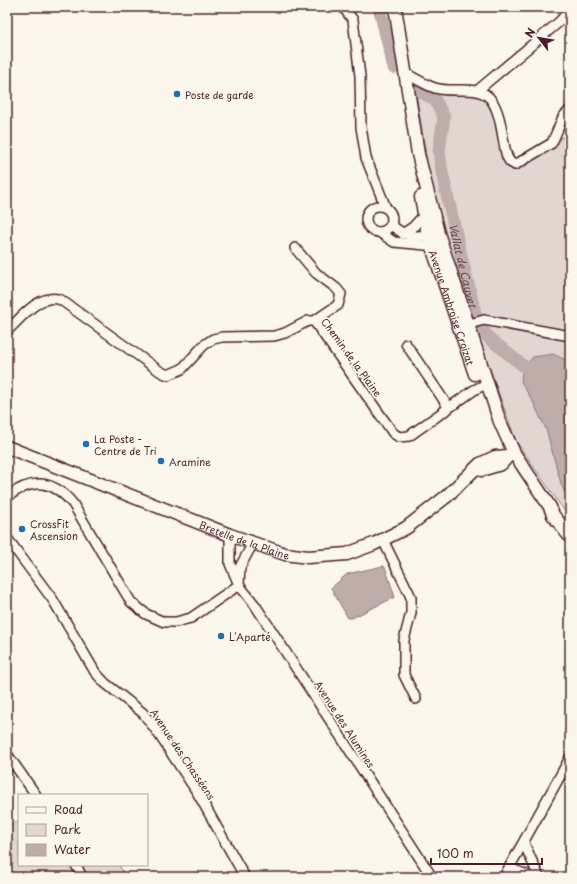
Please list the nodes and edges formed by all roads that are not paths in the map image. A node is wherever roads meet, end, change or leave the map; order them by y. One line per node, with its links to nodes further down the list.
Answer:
1 (343, 7): 5 (street)
2 (352, 7): 5 (street)
3 (395, 7): 6 (main road, Avenue Ambroise Croizat)
4 (570, 10): 7 (street)
5 (353, 20): 10 (street)
6 (405, 73): 7 (street); 9 (main road, Avenue Ambroise Croizat)
7 (478, 90): 8 (street)
8 (570, 110)
9 (418, 154): 11 (main road, Avenue Ambroise Croizat); 15 (main road, Avenue Ambroise Croizat)
10 (386, 208): 12 (street); 13 (street)
11 (424, 215): 14 (street); 15 (main road, Avenue Ambroise Croizat)
12 (391, 225): 13 (street); 14 (street)
13 (379, 232): 15 (street)
14 (402, 234): 15 (street)
15 (435, 240): 18 (main road, Avenue Ambroise Croizat)
16 (295, 248): 17 (street)
17 (314, 321): 19 (street, Chemin de la Plaine); 23 (street, Chemin de la Plaine)
18 (471, 323): 20 (street); 22 (main road, Avenue Ambroise Croizat)
19 (7, 331)
20 (570, 336)
21 (406, 344): 23 (street)
22 (482, 386): 23 (street, Chemin de la Plaine); 25 (main road, Avenue Ambroise Croizat)
23 (449, 408)
24 (7, 447): 27 (main road, Bretelle de la Plaine)
25 (511, 455): 28 (main road, Avenue Ambroise Croizat); 30 (main road, Bretelle de la Plaine)
26 (7, 497): 32 (street)
27 (230, 535): 31 (main road, Bretelle de la Plaine); 32 (street, Avenue des Alumines)
28 (570, 537)
29 (7, 538): 41 (street, Avenue des Chasséens)
30 (383, 540): 31 (main road, Bretelle de la Plaine); 33 (street)
31 (253, 543): 32 (street)
32 (239, 585): 42 (street, Avenue des Alumines)
33 (416, 699)
34 (7, 754): 36 (street)
35 (570, 758): 37 (street)
36 (35, 794)
37 (524, 843): 39 (street); 45 (street)
38 (76, 866): 40 (street)
39 (509, 868): 43 (street); 44 (street)
40 (82, 877)
41 (245, 877)
42 (432, 877)
43 (504, 877)
44 (532, 877)
45 (539, 877)

